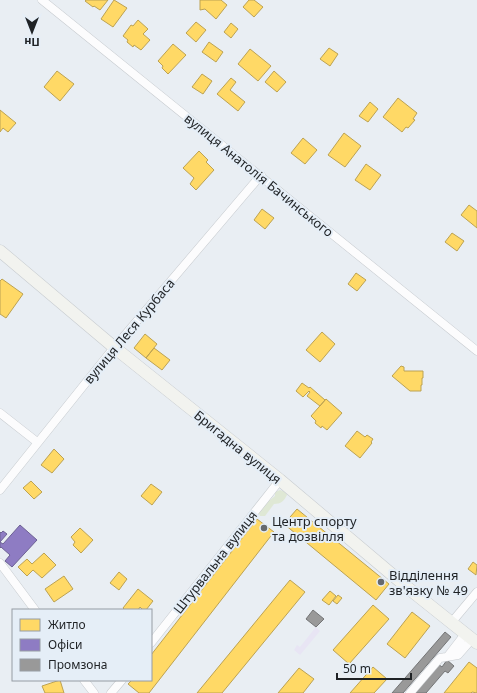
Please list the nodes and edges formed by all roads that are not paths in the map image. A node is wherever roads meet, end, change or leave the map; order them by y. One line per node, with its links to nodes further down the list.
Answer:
1 (42, 0): 2 (street, вулиця Анатолія Бачинського)
2 (261, 176): 4 (street, вулиця Леся Курбаса); 5 (street, вулиця Анатолія Бачинського)
3 (0, 251): 4 (street, Бригадна вулиця)
4 (114, 348): 7 (street, вулиця Леся Курбаса); 8 (street, Бригадна вулиця)
5 (477, 350)
6 (0, 413): 7 (street)
7 (37, 442): 9 (street, вулиця Леся Курбаса)
8 (280, 480): 13 (street, Бригадна вулиця); 15 (street, Штурвальна вулиця)
9 (0, 490)
10 (0, 562): 12 (street)
11 (477, 592): 13 (street)
12 (34, 609)
13 (451, 623): 14 (street, Бригадна вулиця)
14 (471, 639): 20 (street)
15 (152, 642)
16 (85, 681): 18 (street)
17 (121, 681): 19 (street)
18 (94, 693)
19 (111, 693)
20 (410, 693)

